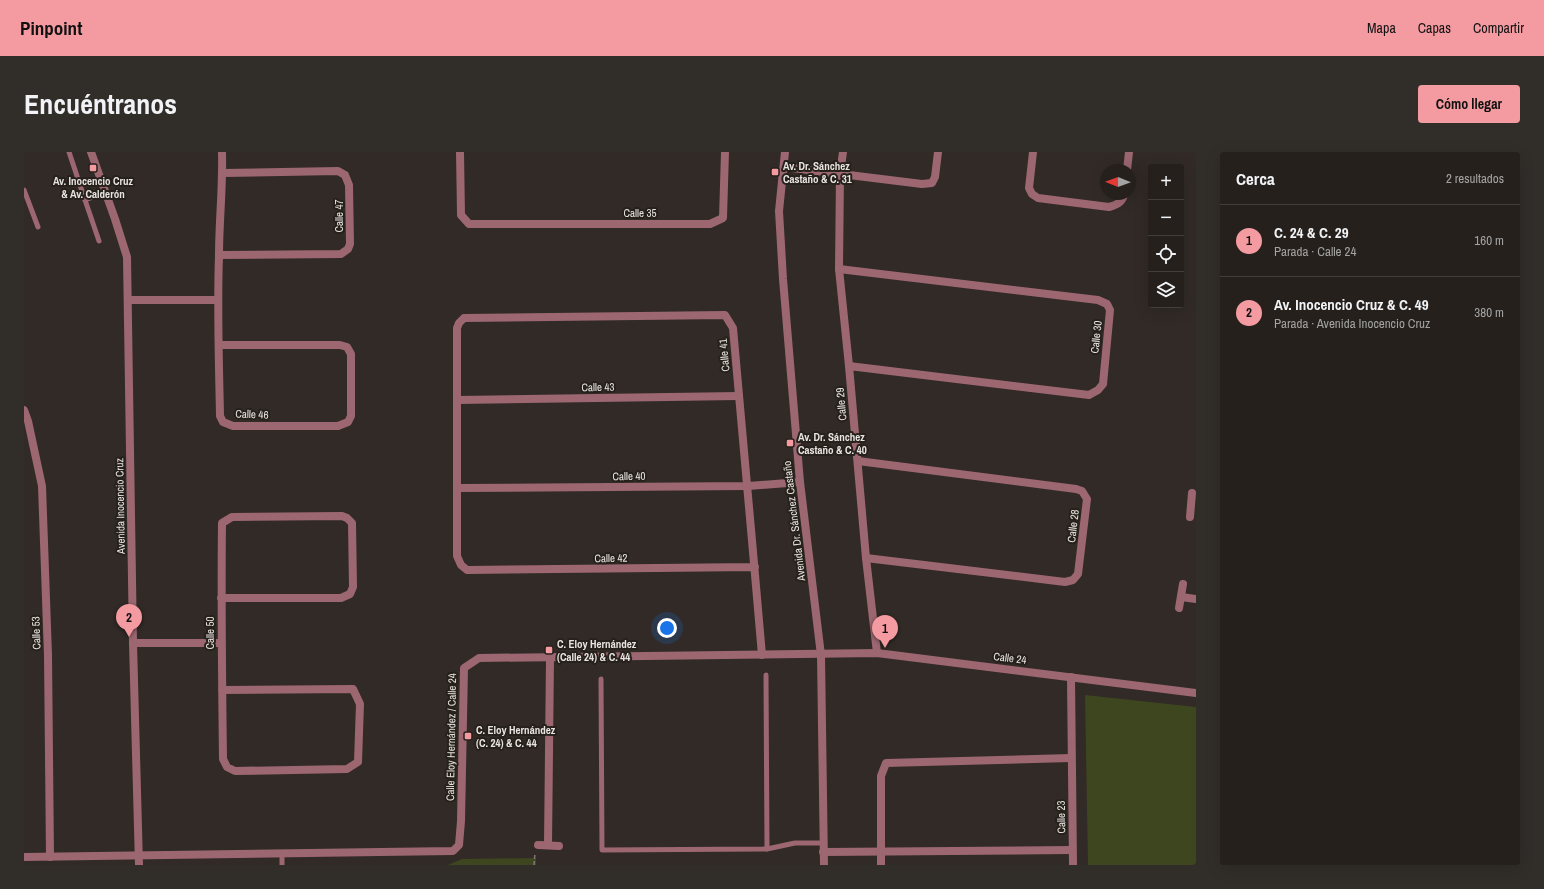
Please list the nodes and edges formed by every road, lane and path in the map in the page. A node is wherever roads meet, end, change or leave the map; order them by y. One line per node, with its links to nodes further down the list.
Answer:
1 (69, 152): 17 (lane)
2 (91, 152): 16 (street, Avenida Inocencio Cruz)
3 (222, 152): 13 (street, Calle 46)
4 (460, 152): 5 (street, Calle 35)
5 (725, 152)
6 (786, 152): 12 (street, Avenida Dr. Sánchez Castaño)
7 (843, 152): 14 (street, Calle 29)
8 (938, 152): 14 (street)
9 (1033, 152): 18 (street)
10 (1129, 152): 11 (street)
11 (1128, 164)
12 (784, 166): 14 (street); 31 (street, Avenida Dr. Sánchez Castaño)
13 (223, 173): 21 (street, Calle 46); 21 (street, Calle 47)
14 (840, 174): 22 (street, Calle 29)
15 (24, 190): 19 (lane)
16 (106, 192): 17 (lane); 23 (street, Avenida Inocencio Cruz)
17 (86, 200): 20 (lane)
18 (1122, 200)
19 (38, 227)
20 (99, 241)
21 (218, 255): 24 (street, Calle 46)
22 (839, 269): 26 (street, Calle 29); 26 (street, Calle 30)
23 (128, 300): 24 (street); 44 (street, Avenida Inocencio Cruz)
24 (218, 300): 25 (street, Calle 46)
25 (219, 345): 25 (street, Calle 46)
26 (849, 366): 30 (street, Calle 29)
27 (739, 396): 28 (street, Calle 43); 28 (street, Calle 41); 32 (street, Calle 41)
28 (457, 400): 33 (street)
29 (24, 410): 65 (street, Calle 53)
30 (858, 461): 37 (street, Calle 29); 37 (street, Calle 28)
31 (800, 482): 32 (street, Calle 40); 47 (street, Avenida Dr. Sánchez Castaño)
32 (748, 486): 33 (street, Calle 40); 38 (street, Calle 41)
33 (457, 488): 38 (street, Calle 42)
34 (1192, 492): 35 (street)
35 (1194, 506): 36 (street)
36 (1190, 517)
37 (866, 558): 46 (street, Calle 29)
38 (755, 567): 48 (street, Calle 41)
39 (1183, 584): 40 (street)
40 (1181, 597): 42 (street); 43 (street)
41 (221, 598): 41 (street, Calle 50); 45 (street, Calle 50)
42 (1196, 600)
43 (1179, 608)
44 (133, 643): 45 (street); 66 (street, Avenida Inocencio Cruz)
45 (221, 643): 53 (street, Calle 50)
46 (877, 654): 47 (street, Calle 24); 51 (street, Calle 24)
47 (821, 655): 48 (street, Calle Eloy Hernández / Calle 24); 59 (street, Avenida Dr. Sánchez Castaño)
48 (762, 656): 49 (street, Calle Eloy Hernández / Calle 24)
49 (550, 658): 57 (street); 63 (street, Calle Eloy Hernández / Calle 24)
50 (766, 675): 60 (lane)
51 (1071, 677): 54 (street, Calle 24); 55 (street, Calle 23)
52 (601, 679): 60 (lane)
53 (222, 690): 53 (street, Calle 50)
54 (1196, 693)
55 (1071, 758): 61 (street, Calle 23); 62 (street)
56 (538, 845): 57 (street); 68 (path)
57 (548, 845): 58 (street)
58 (559, 846)
59 (823, 848): 60 (lane); 62 (street); 69 (street, Avenida Dr. Sánchez Castaño)
60 (767, 849)
61 (1072, 850): 62 (street); 71 (street, Calle 23)
62 (880, 851): 70 (street)
63 (282, 854): 66 (street, Calle Eloy Hernández / Calle 24); 67 (lane)
64 (24, 857): 65 (street)
65 (50, 857): 66 (street)
66 (139, 861)
67 (282, 865)
68 (534, 865)
69 (824, 865)
70 (881, 865)
71 (1073, 865)

